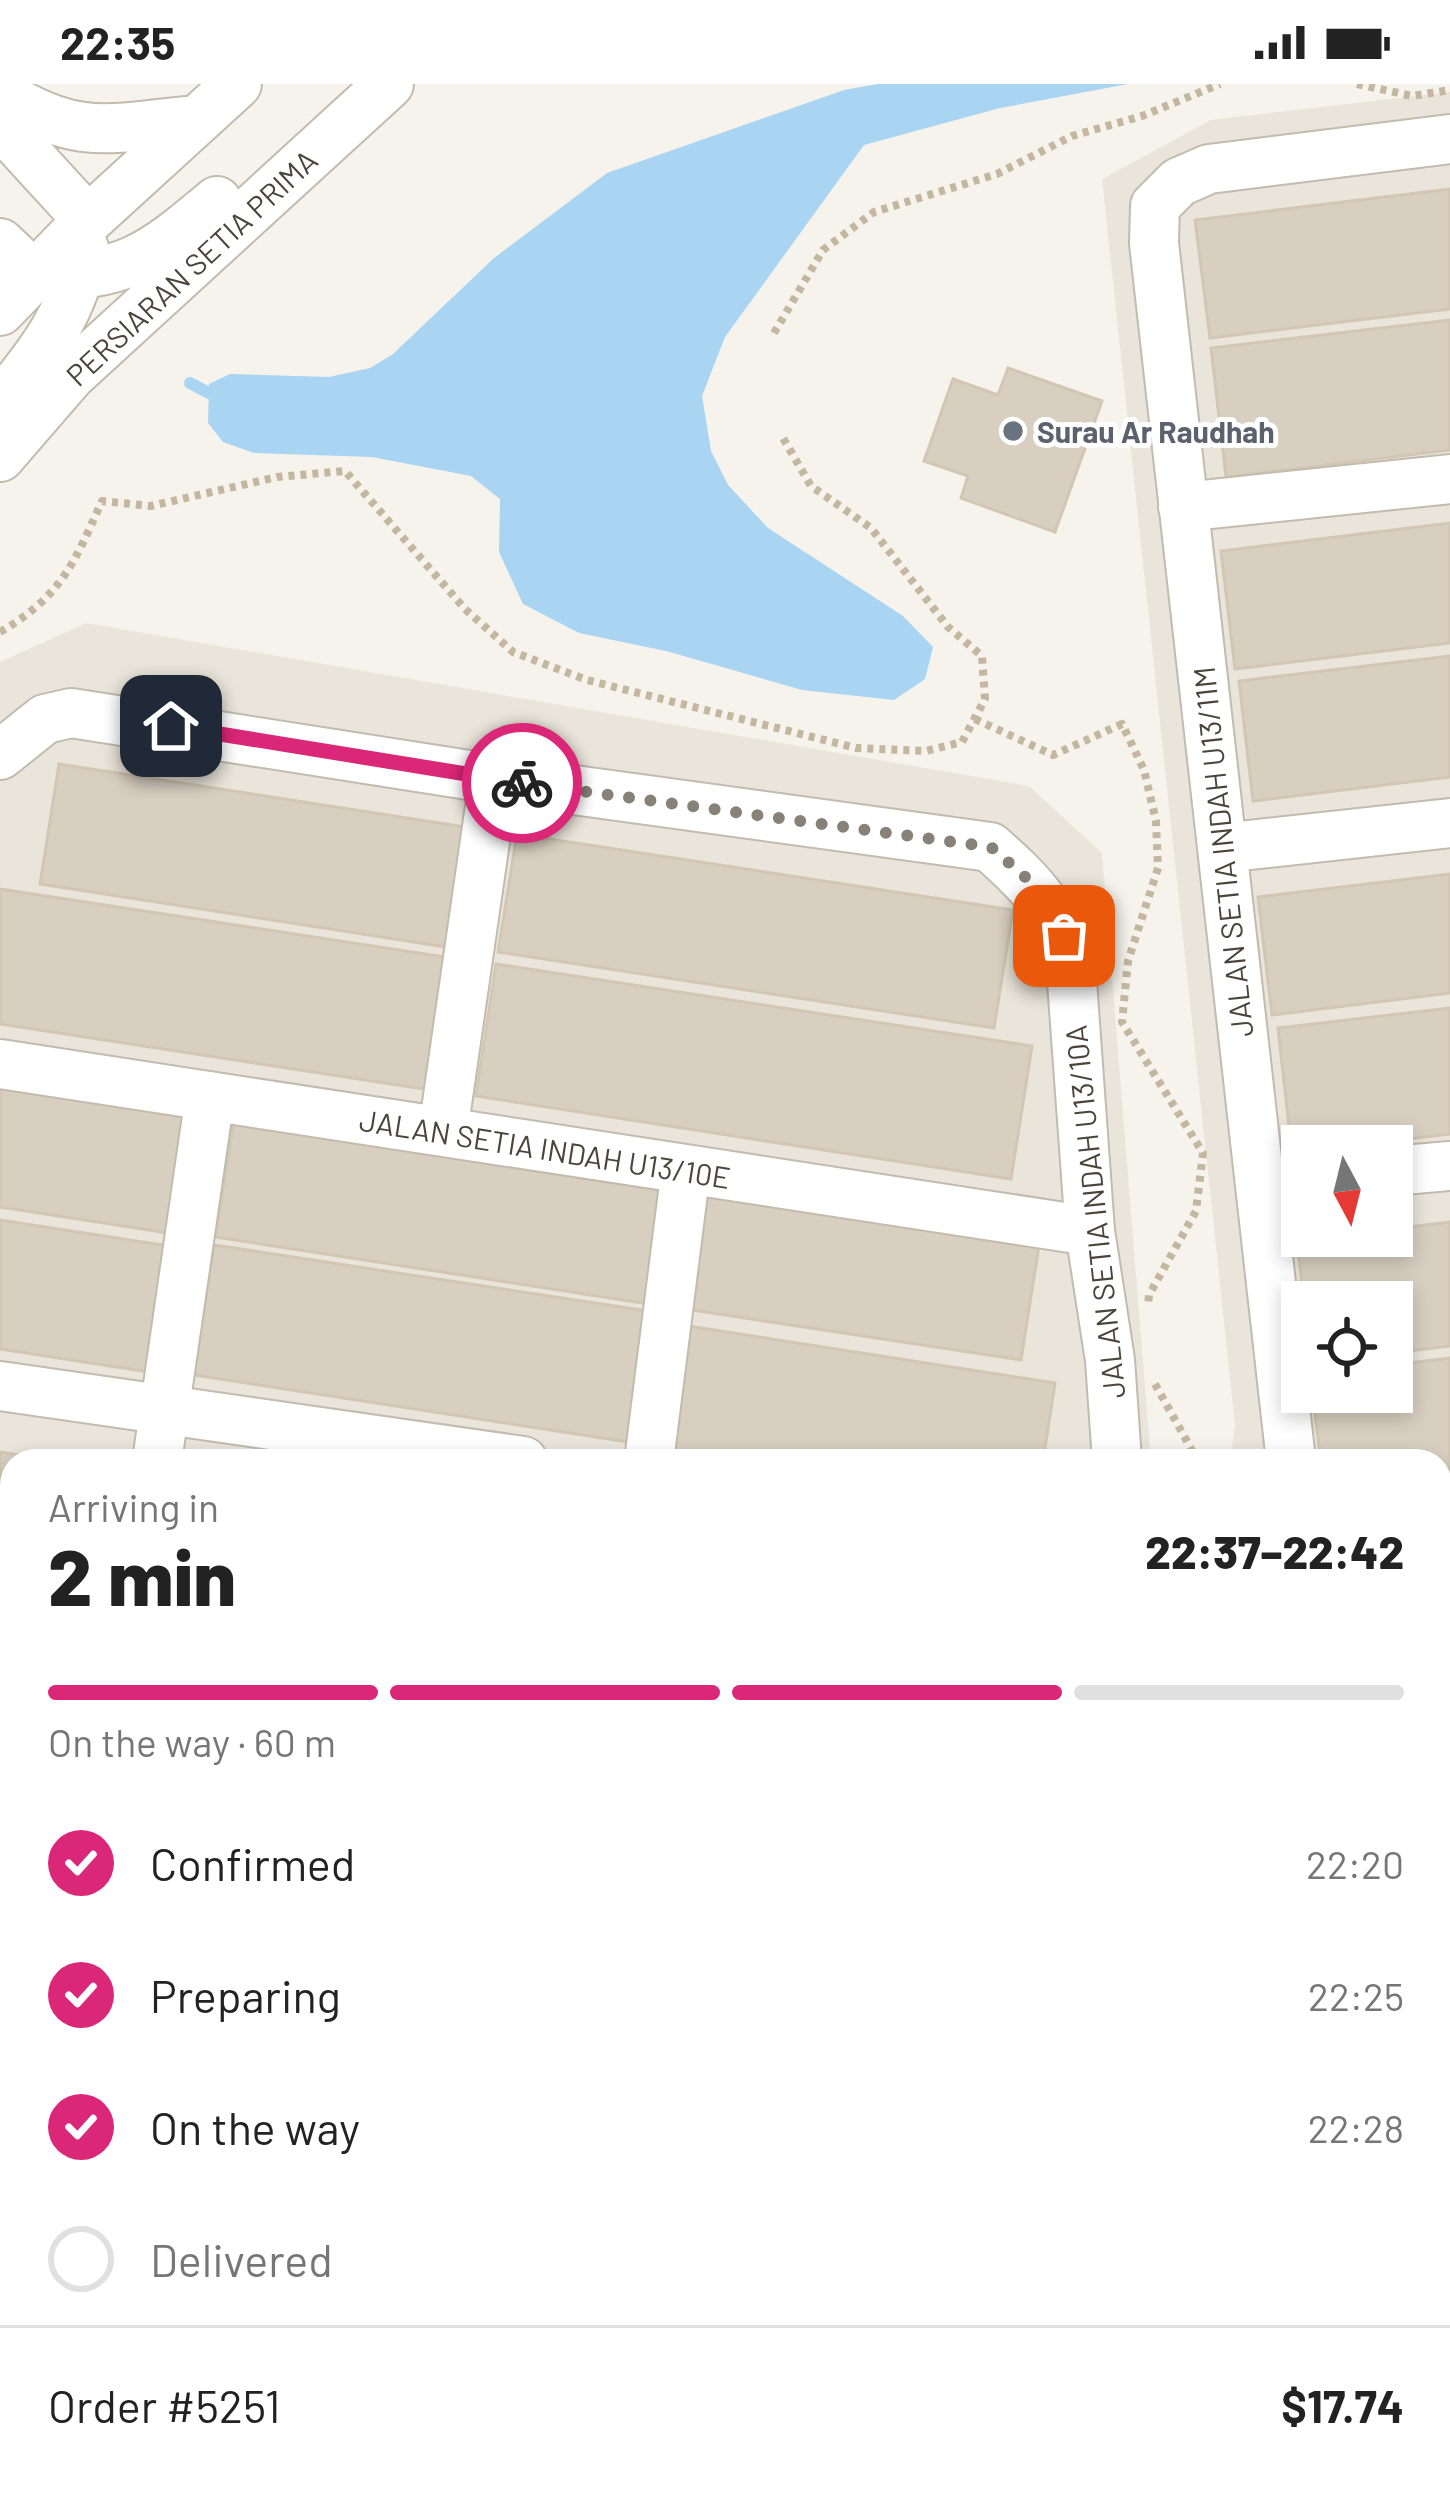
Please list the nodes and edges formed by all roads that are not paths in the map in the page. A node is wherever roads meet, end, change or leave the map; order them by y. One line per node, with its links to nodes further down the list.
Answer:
1 (237, 84): 5 (street)
2 (350, 84): 9 (street)
3 (389, 84): 12 (street, PERSIARAN SETIA PRIMA)
4 (0, 92): 5 (street)
5 (193, 120): 8 (street)
6 (0, 124): 8 (street)
7 (1450, 139): 14 (street, JALAN SETIA INDAH U13/11M)
8 (88, 220): 9 (street)
9 (38, 265): 10 (street); 11 (street)
10 (0, 311)
11 (0, 403)
12 (0, 457)
13 (1450, 479): 14 (street)
14 (1184, 507): 18 (street, JALAN SETIA INDAH U13/11M)
15 (0, 755): 16 (street)
16 (494, 779): 21 (street); 26 (street, JALAN SETIA INDAH U13/10A)
17 (1450, 823): 18 (street)
18 (1222, 848): 25 (street, JALAN SETIA INDAH U13/11M)
19 (0, 1064): 20 (street, JALAN SETIA INDAH U13/10E)
20 (210, 1096): 21 (street, JALAN SETIA INDAH U13/10E); 29 (street)
21 (443, 1132): 23 (street, JALAN SETIA INDAH U13/10E)
22 (1450, 1166): 24 (street)
23 (686, 1169): 26 (street, JALAN SETIA INDAH U13/10E); 32 (street)
24 (1413, 1169)
25 (1281, 1182)
26 (1090, 1231): 33 (street, JALAN SETIA INDAH U13/10A)
27 (1284, 1257): 34 (street, JALAN SETIA INDAH U13/11M)
28 (0, 1386): 29 (street)
29 (165, 1410): 30 (street); 31 (street)
30 (160, 1449)
31 (439, 1449)
32 (651, 1449)
33 (1116, 1449)
34 (1291, 1449)

